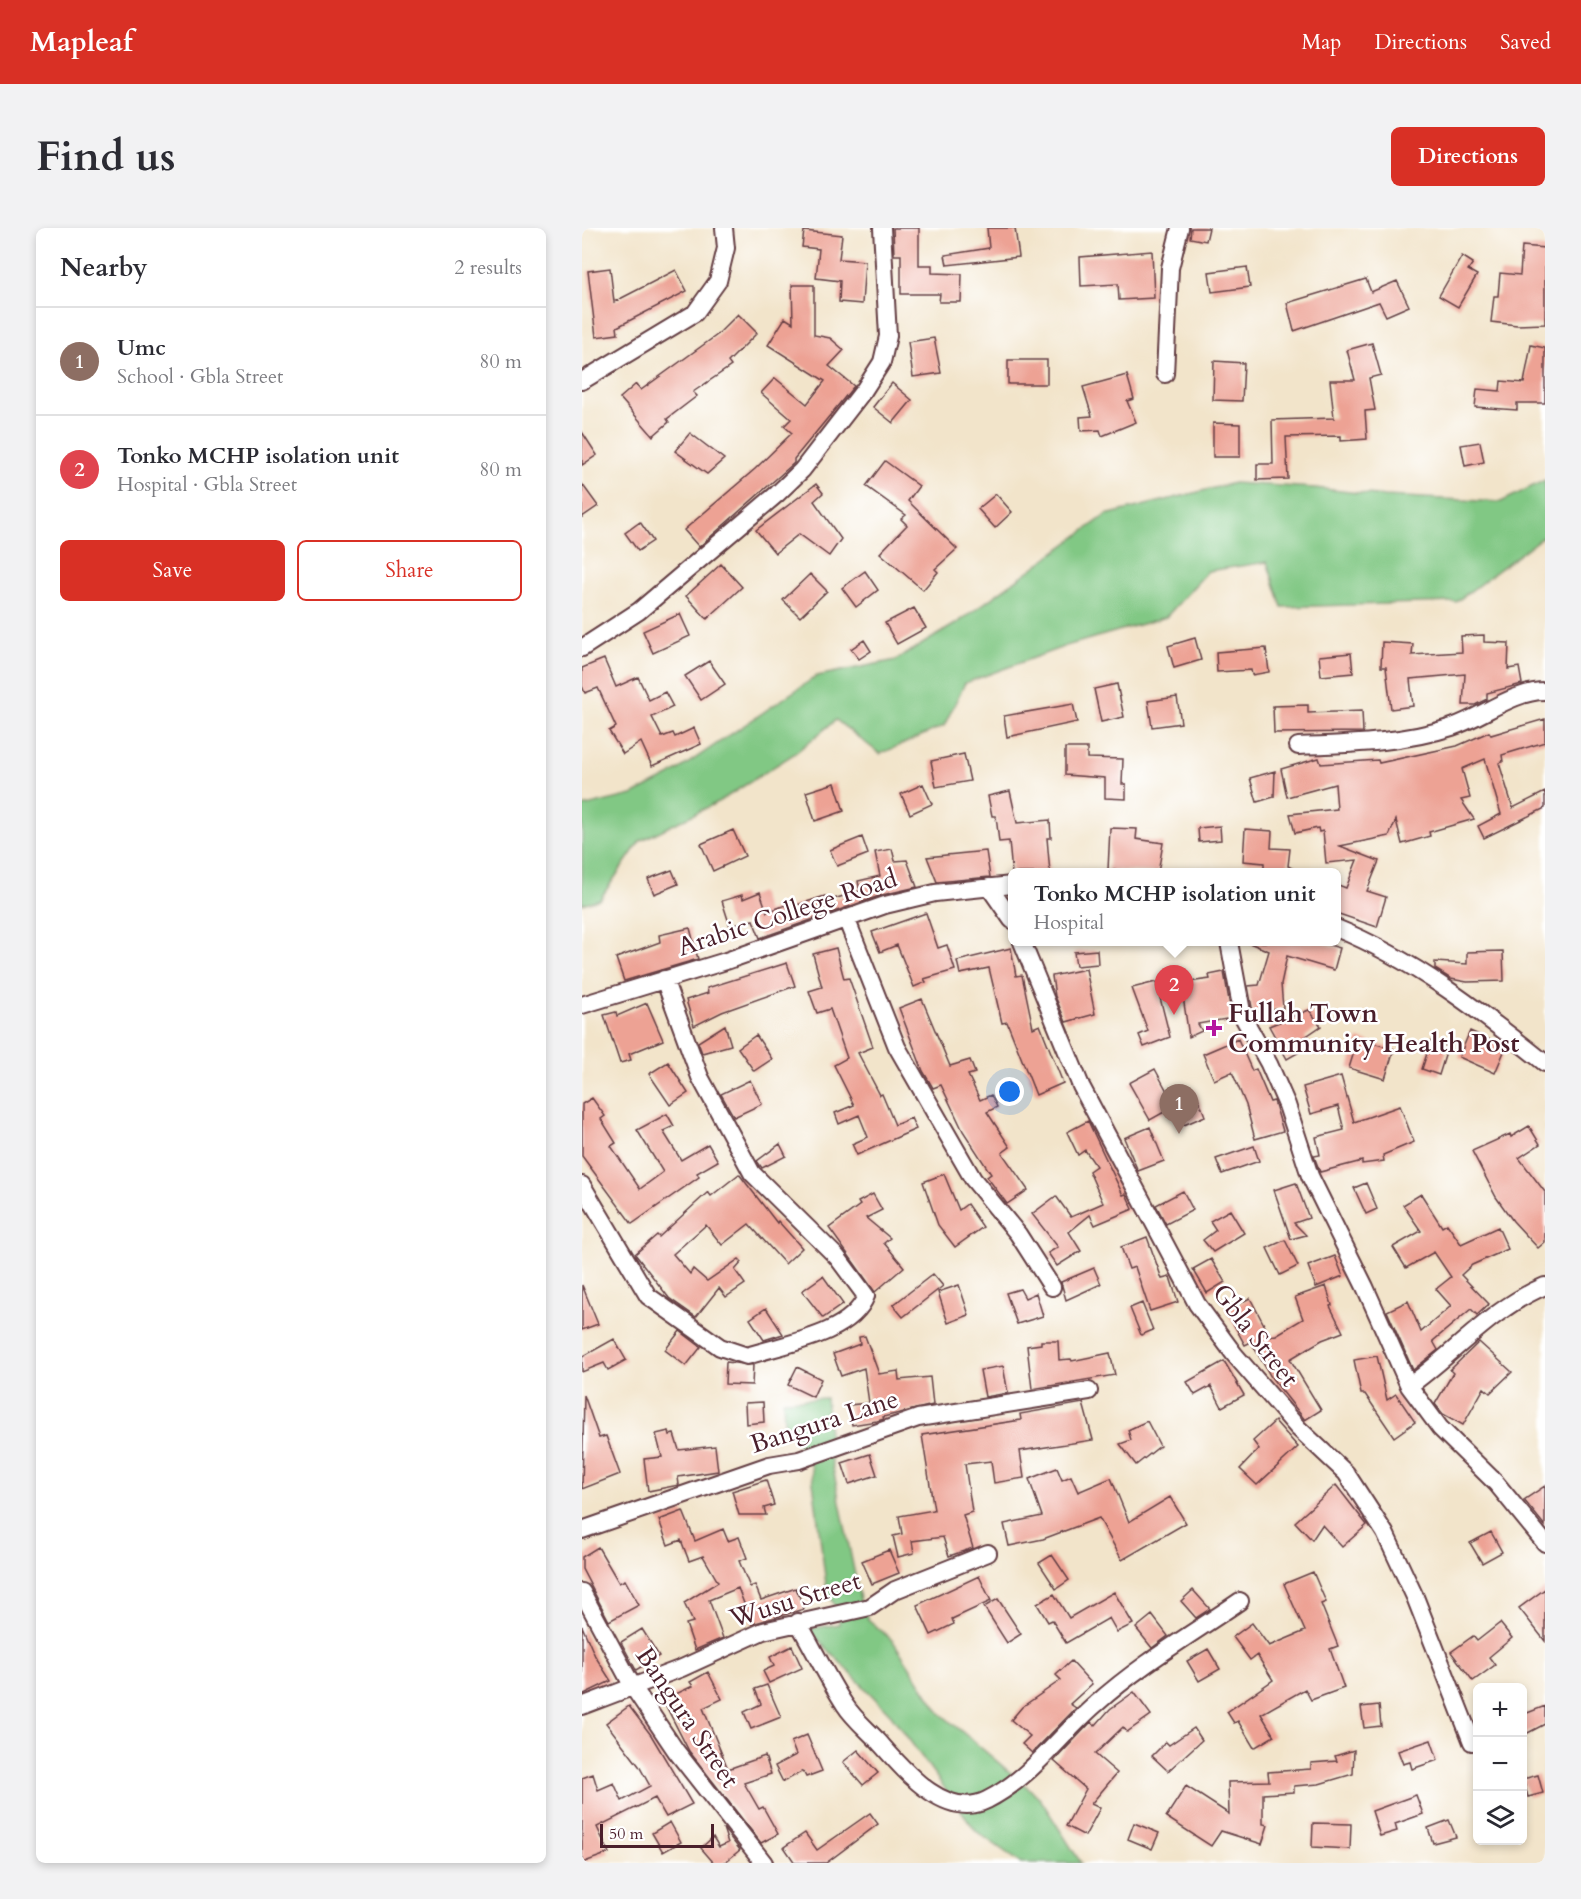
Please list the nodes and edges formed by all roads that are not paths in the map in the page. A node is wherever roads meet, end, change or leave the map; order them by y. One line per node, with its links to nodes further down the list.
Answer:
1 (724, 228): 5 (street)
2 (882, 228): 6 (street)
3 (1180, 228): 4 (street)
4 (1165, 374)
5 (582, 381)
6 (582, 648)
7 (1545, 691): 8 (street)
8 (1298, 746)
9 (1008, 885): 10 (street, Arabic College Road)
10 (989, 887): 11 (street); 12 (street, Arabic College Road)
11 (1008, 914)
12 (846, 918): 16 (street, Arabic College Road); 21 (street)
13 (1341, 931): 18 (street)
14 (1024, 946): 32 (street, Gbla Street)
15 (1230, 946): 22 (street)
16 (664, 979): 17 (street, Arabic College Road); 19 (street)
17 (582, 1005)
18 (1545, 1063)
19 (582, 1185)
20 (1545, 1286): 22 (street)
21 (1052, 1287)
22 (1408, 1386): 25 (street)
23 (1089, 1391): 24 (street, Bangura Lane)
24 (582, 1530)
25 (1545, 1543)
26 (988, 1553): 29 (street, Wusu Street)
27 (582, 1592): 30 (street, Bangura Street)
28 (1240, 1601): 29 (street)
29 (798, 1622): 30 (street, Wusu Street)
30 (633, 1687): 31 (street, Wusu Street); 33 (street, Bangura Street)
31 (582, 1706)
32 (1472, 1742)
33 (764, 1863)

